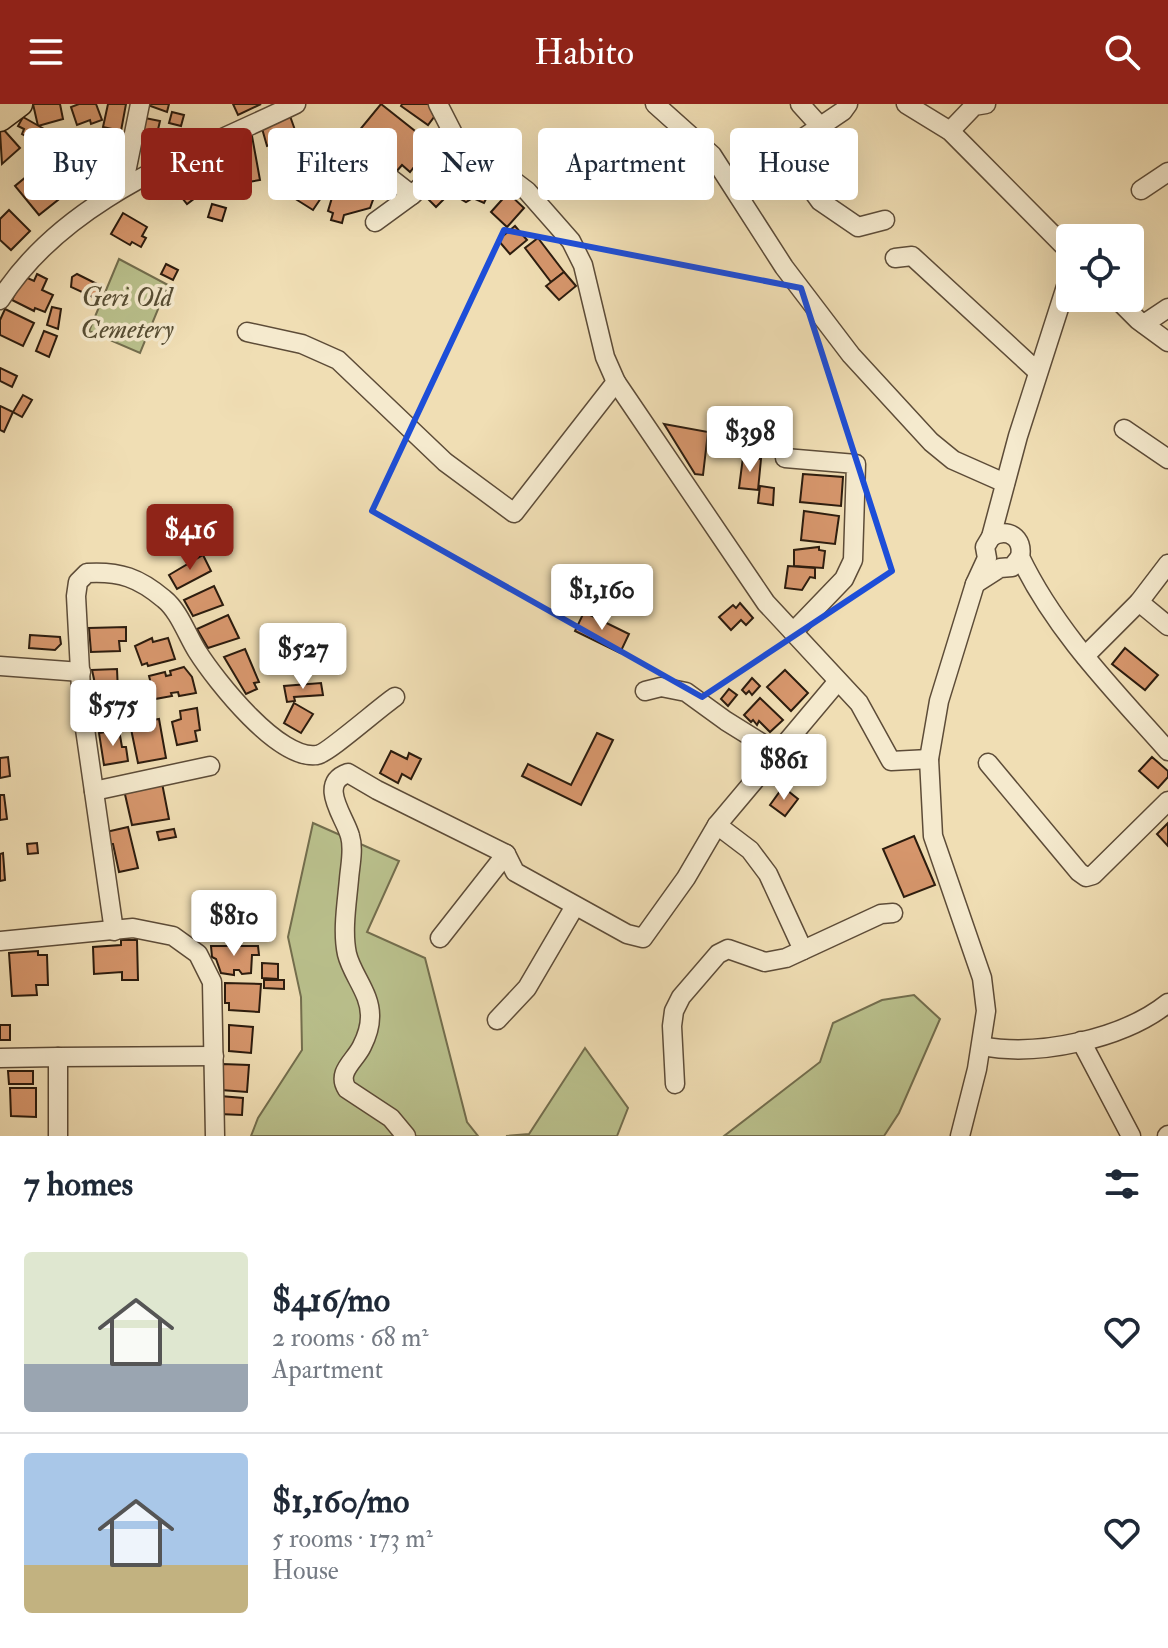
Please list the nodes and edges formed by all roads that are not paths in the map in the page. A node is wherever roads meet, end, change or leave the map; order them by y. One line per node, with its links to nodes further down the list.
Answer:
1 (140, 104): 14 (street)
2 (296, 104): 17 (street)
3 (438, 104): 10 (street)
4 (655, 104): 15 (street)
5 (800, 104): 9 (street)
6 (848, 104): 9 (street)
7 (906, 104): 12 (street)
8 (986, 104): 12 (street)
9 (819, 125): 11 (street)
10 (450, 128)
11 (815, 128)
12 (950, 131): 26 (street)
13 (1168, 172): 19 (street)
14 (125, 177)
15 (730, 180)
16 (397, 183): 20 (street)
17 (125, 186)
18 (522, 187): 36 (street)
19 (1141, 190)
20 (412, 195): 25 (street)
21 (105, 200): 28 (street)
22 (743, 200): 40 (street)
23 (819, 200): 24 (street)
24 (885, 220)
25 (375, 222)
26 (1056, 238)
27 (895, 258): 35 (street)
28 (0, 300)
29 (1168, 308): 32 (street)
30 (1058, 312): 35 (street)
31 (1131, 312): 32 (street)
32 (1144, 324): 34 (street)
33 (247, 332): 36 (street)
34 (1168, 342)
35 (1038, 372): 40 (street)
36 (616, 382): 47 (street)
37 (1124, 429): 39 (street)
38 (785, 458): 47 (street)
39 (1168, 459)
40 (1004, 487): 41 (street); 42 (street)
41 (1010, 533): 42 (street); 43 (street)
42 (991, 537): 43 (street)
43 (1005, 563): 48 (street); 56 (street)
44 (1168, 564): 45 (street)
45 (1139, 602): 46 (street); 48 (street)
46 (1168, 626)
47 (793, 632): 51 (street)
48 (1085, 656): 54 (street)
49 (0, 666): 50 (street)
50 (81, 672): 53 (street); 59 (street)
51 (838, 681): 55 (street); 56 (street)
52 (645, 691): 55 (street)
53 (395, 697)
54 (1168, 751)
55 (779, 754): 61 (street)
56 (929, 759): 72 (street)
57 (988, 763): 60 (street)
58 (210, 766): 59 (street)
59 (94, 791): 65 (street)
60 (1168, 801)
61 (717, 825): 63 (street); 68 (street)
62 (506, 854): 63 (street); 66 (street); 79 (street)
63 (575, 906): 70 (street)
64 (893, 913): 68 (street)
65 (114, 931): 67 (street); 73 (street)
66 (440, 938)
67 (0, 941)
68 (803, 950): 76 (street)
69 (1168, 1003): 71 (street)
70 (497, 1020)
71 (1081, 1041): 72 (street); 81 (street)
72 (982, 1046): 80 (street)
73 (214, 1056): 74 (street); 78 (street)
74 (58, 1057): 75 (street); 77 (street)
75 (0, 1058)
76 (675, 1084)
77 (58, 1136)
78 (215, 1136)
79 (406, 1136)
80 (960, 1136)
81 (1131, 1136)

